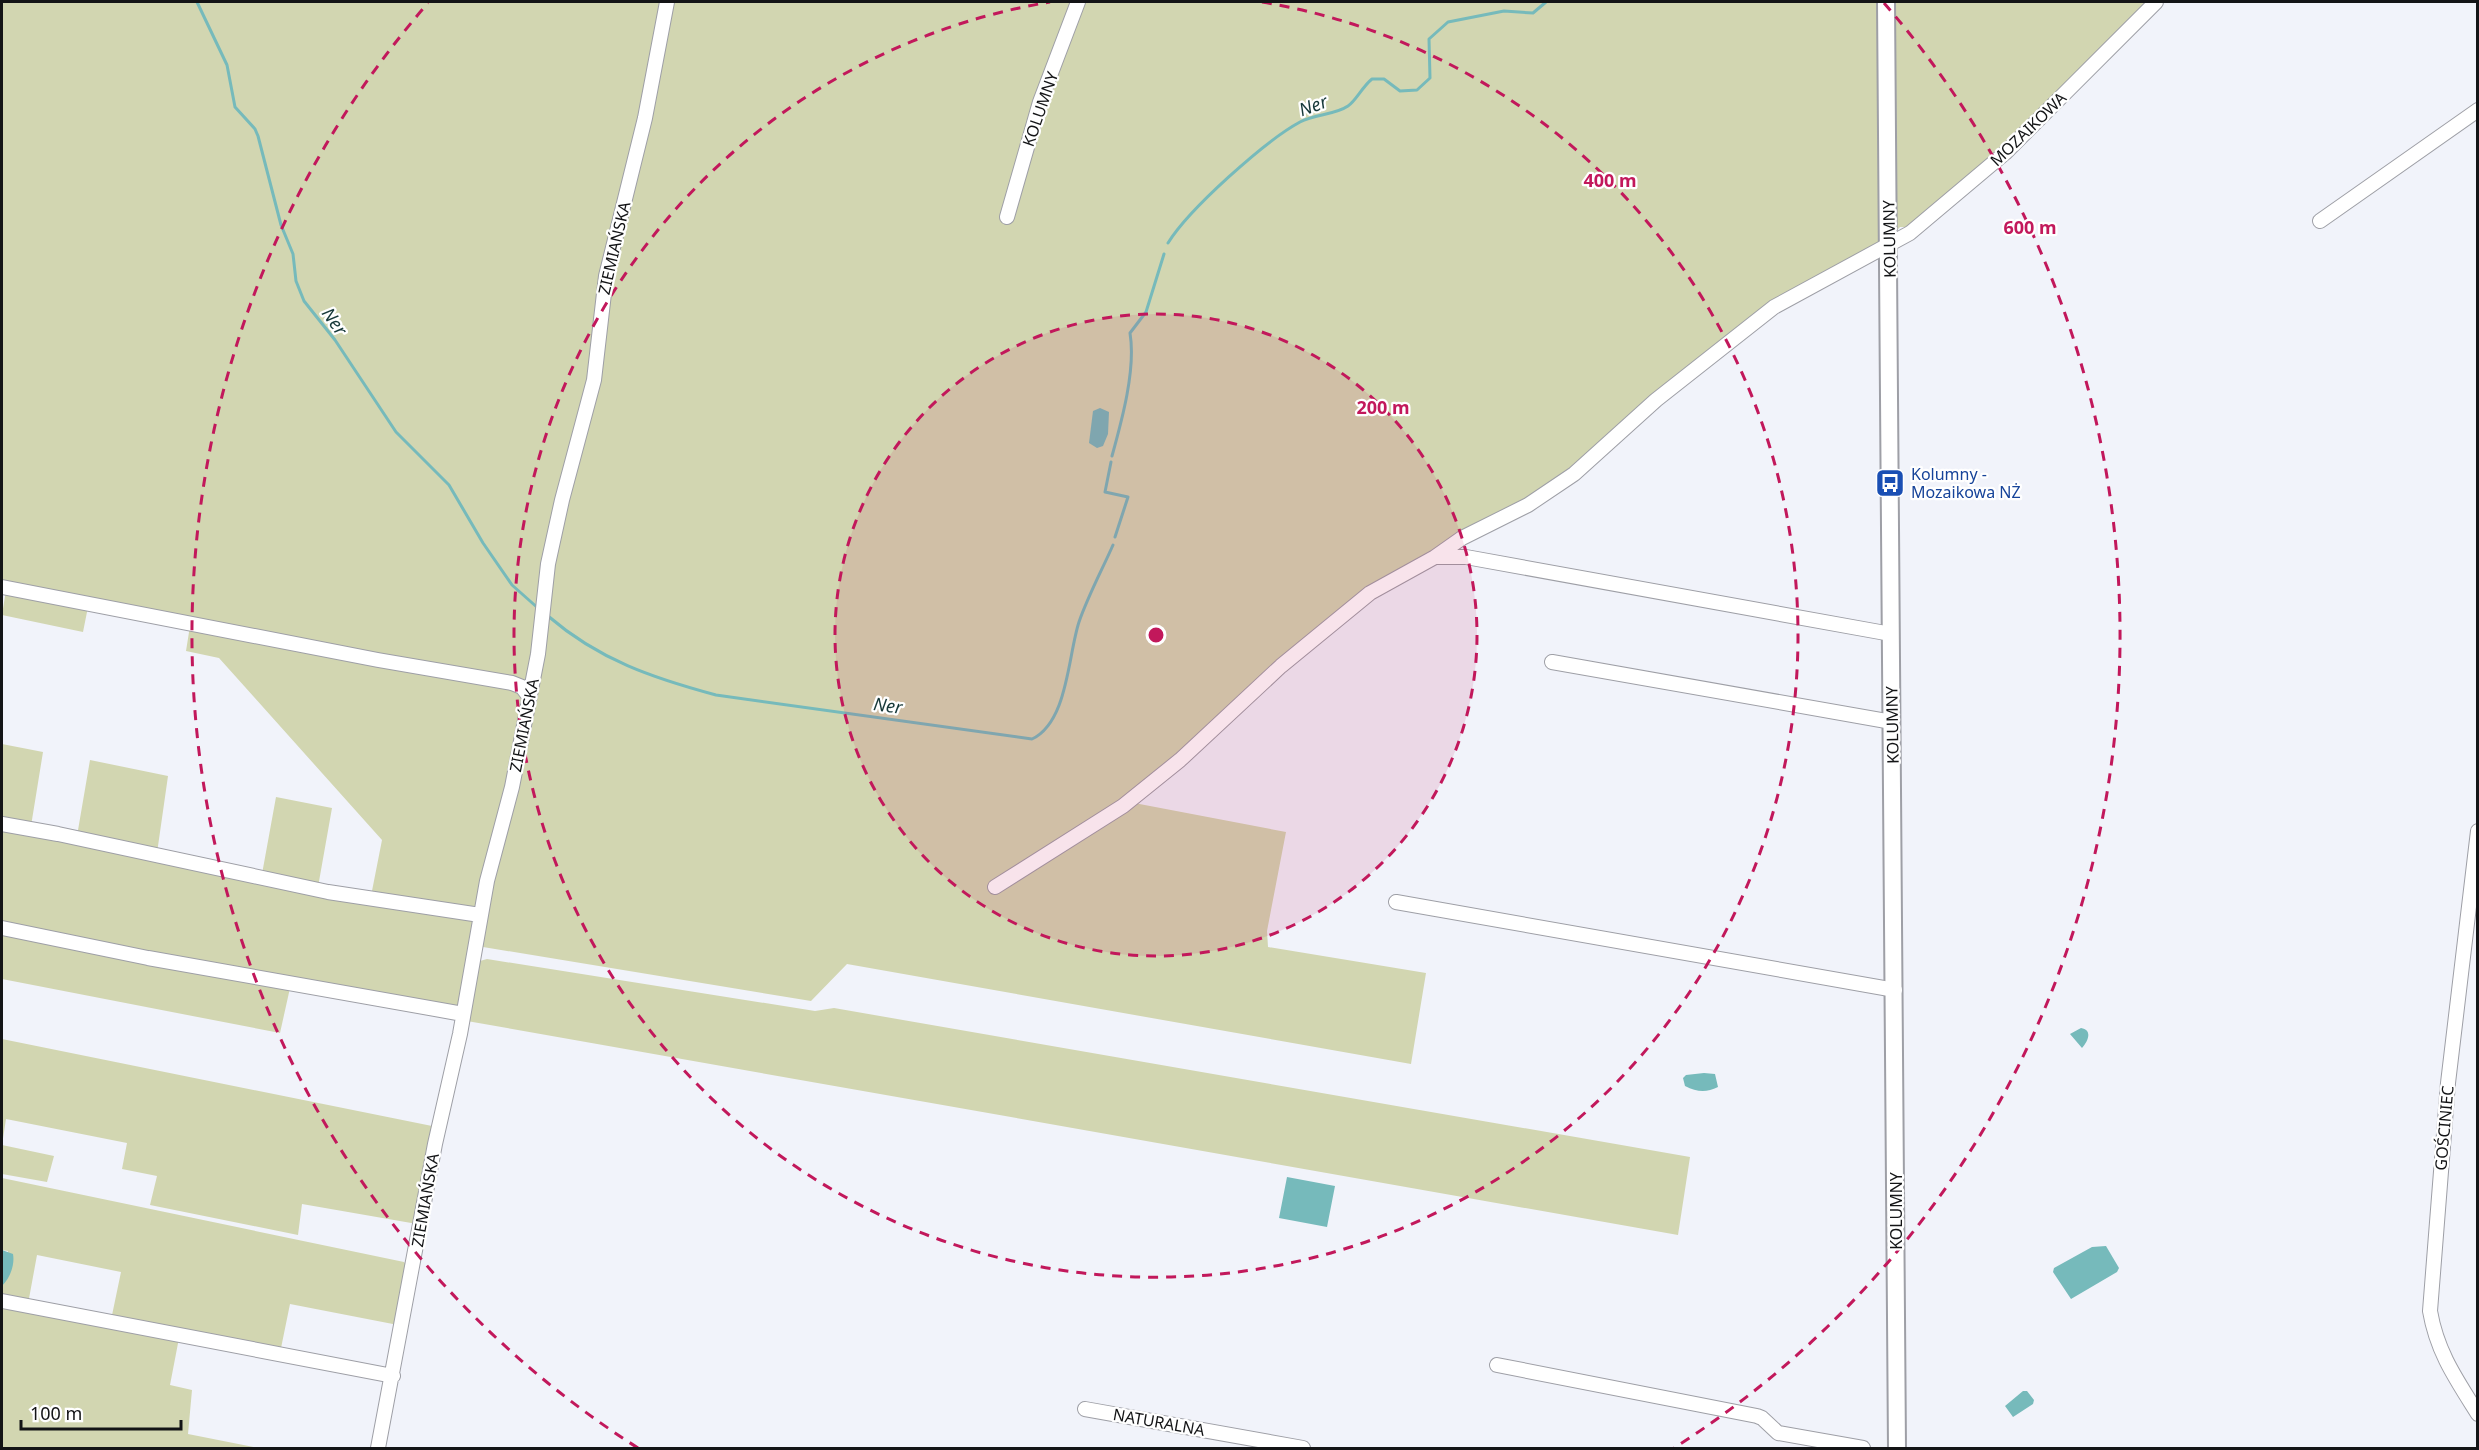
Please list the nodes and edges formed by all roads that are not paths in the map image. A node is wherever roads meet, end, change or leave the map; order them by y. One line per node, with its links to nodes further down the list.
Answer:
1 (667, 2): 13 (street, ZIEMIAŃSKA)
2 (1078, 2): 6 (street, KOLUMNY)
3 (1886, 2): 8 (street, KOLUMNY)
4 (2157, 2): 8 (street, MOZAIKOWA)
5 (2478, 110): 7 (street)
6 (1007, 217)
7 (2320, 222)
8 (1889, 244): 9 (street, MOZAIKOWA); 11 (street, KOLUMNY)
9 (1435, 557): 11 (street); 17 (street, MOZAIKOWA)
10 (2, 587): 13 (street)
11 (1891, 634): 14 (street, KOLUMNY)
12 (1552, 663): 14 (street)
13 (528, 695): 19 (street, ZIEMIAŃSKA)
14 (1892, 722): 21 (street, KOLUMNY)
15 (2, 824): 19 (street)
16 (2478, 831): 27 (street, GOŚCINIEC)
17 (995, 887)
18 (1396, 902): 21 (street)
19 (480, 915): 22 (street, ZIEMIAŃSKA)
20 (2, 928): 22 (street)
21 (1895, 990): 31 (street, KOLUMNY)
22 (462, 1014): 25 (street, ZIEMIAŃSKA)
23 (2, 1301): 25 (street)
24 (1497, 1365): 30 (street)
25 (393, 1376): 28 (street, ZIEMIAŃSKA)
26 (1085, 1409): 29 (street, NATURALNA)
27 (2478, 1414)
28 (378, 1449)
29 (1303, 1449)
30 (1863, 1449)
31 (1897, 1449)

